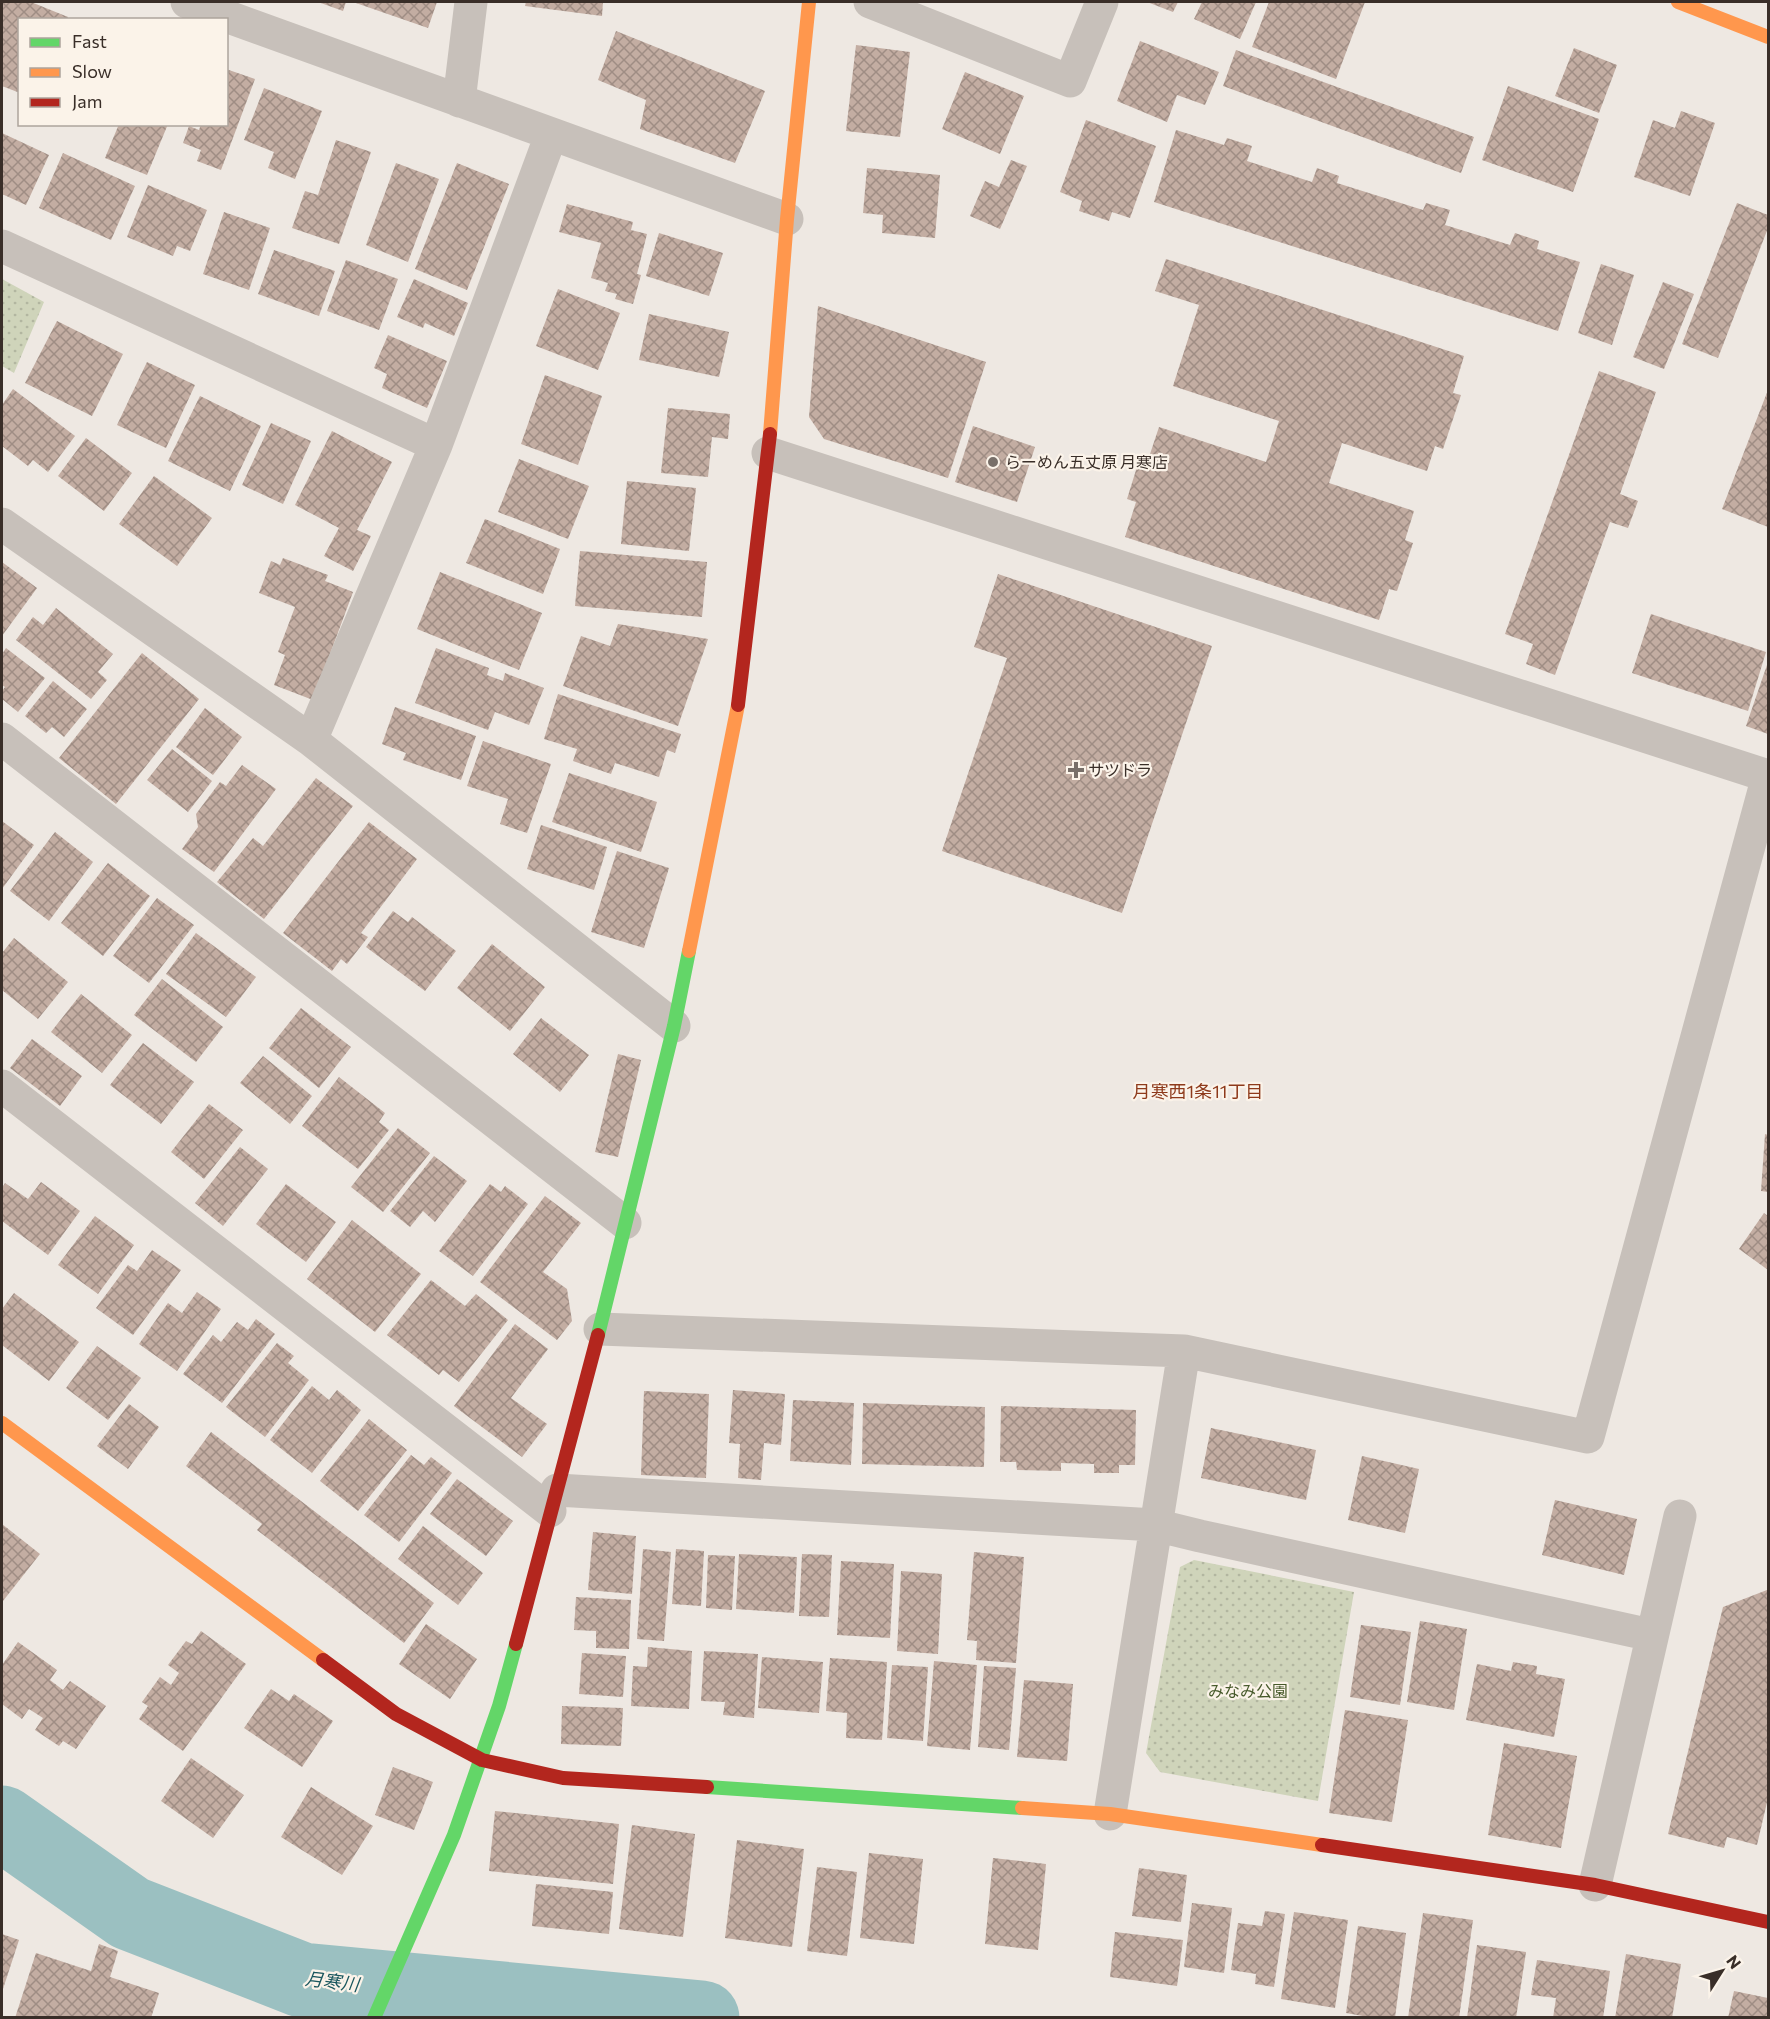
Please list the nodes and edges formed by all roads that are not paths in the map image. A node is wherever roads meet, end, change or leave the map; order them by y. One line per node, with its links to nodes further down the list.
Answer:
1 (187, 2): 8 (street)
2 (471, 2): 8 (street)
3 (809, 2): 10 (street)
4 (870, 2): 5 (street)
5 (1102, 2)
6 (1678, 2): 7 (street)
7 (1768, 37)
8 (459, 101): 9 (street)
9 (551, 135): 10 (street); 12 (street)
10 (787, 219): 13 (street)
11 (2, 246): 12 (street)
12 (436, 446): 16 (street)
13 (768, 453): 17 (street); 18 (street)
14 (2, 524): 16 (street)
15 (2, 739): 20 (street)
16 (311, 740): 18 (street)
17 (1768, 776): 22 (street)
18 (674, 1026): 20 (street)
19 (2, 1086): 24 (street)
20 (625, 1223): 21 (street)
21 (600, 1329): 22 (street); 24 (street)
22 (1184, 1351): 26 (street)
23 (2, 1423): 28 (street)
24 (554, 1500): 26 (street); 28 (street)
25 (1680, 1516): 27 (street)
26 (1155, 1525): 27 (street); 29 (street)
27 (1651, 1635): 30 (street)
28 (482, 1760): 29 (street); 32 (street)
29 (1110, 1814): 30 (street)
30 (1595, 1885): 31 (street)
31 (1768, 1922)
32 (374, 2018)

